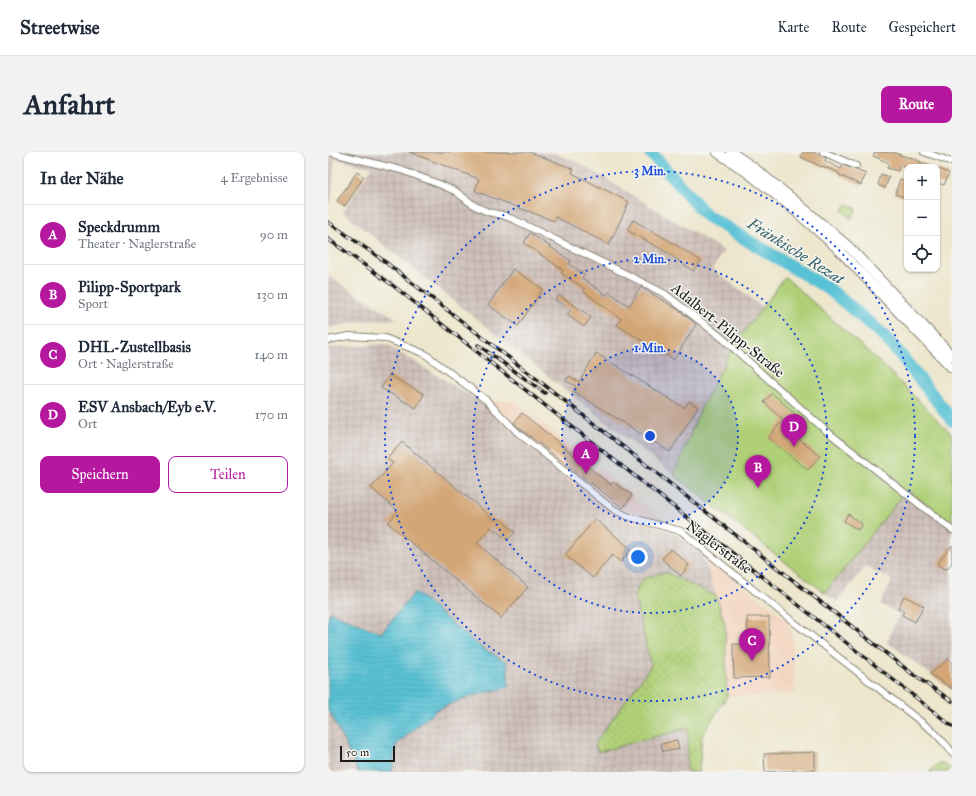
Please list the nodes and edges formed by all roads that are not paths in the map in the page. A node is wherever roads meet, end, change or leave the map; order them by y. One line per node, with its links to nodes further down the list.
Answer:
1 (329, 152): 11 (street, Adalbert-Pilipp-Straße)
2 (716, 152): 10 (main road)
3 (731, 152): 9 (main road)
4 (823, 152): 7 (street)
5 (924, 152): 6 (street)
6 (952, 162)
7 (856, 166)
8 (328, 340): 12 (street, Naglerstraße)
9 (952, 356)
10 (952, 368)
11 (952, 530)
12 (952, 753)

